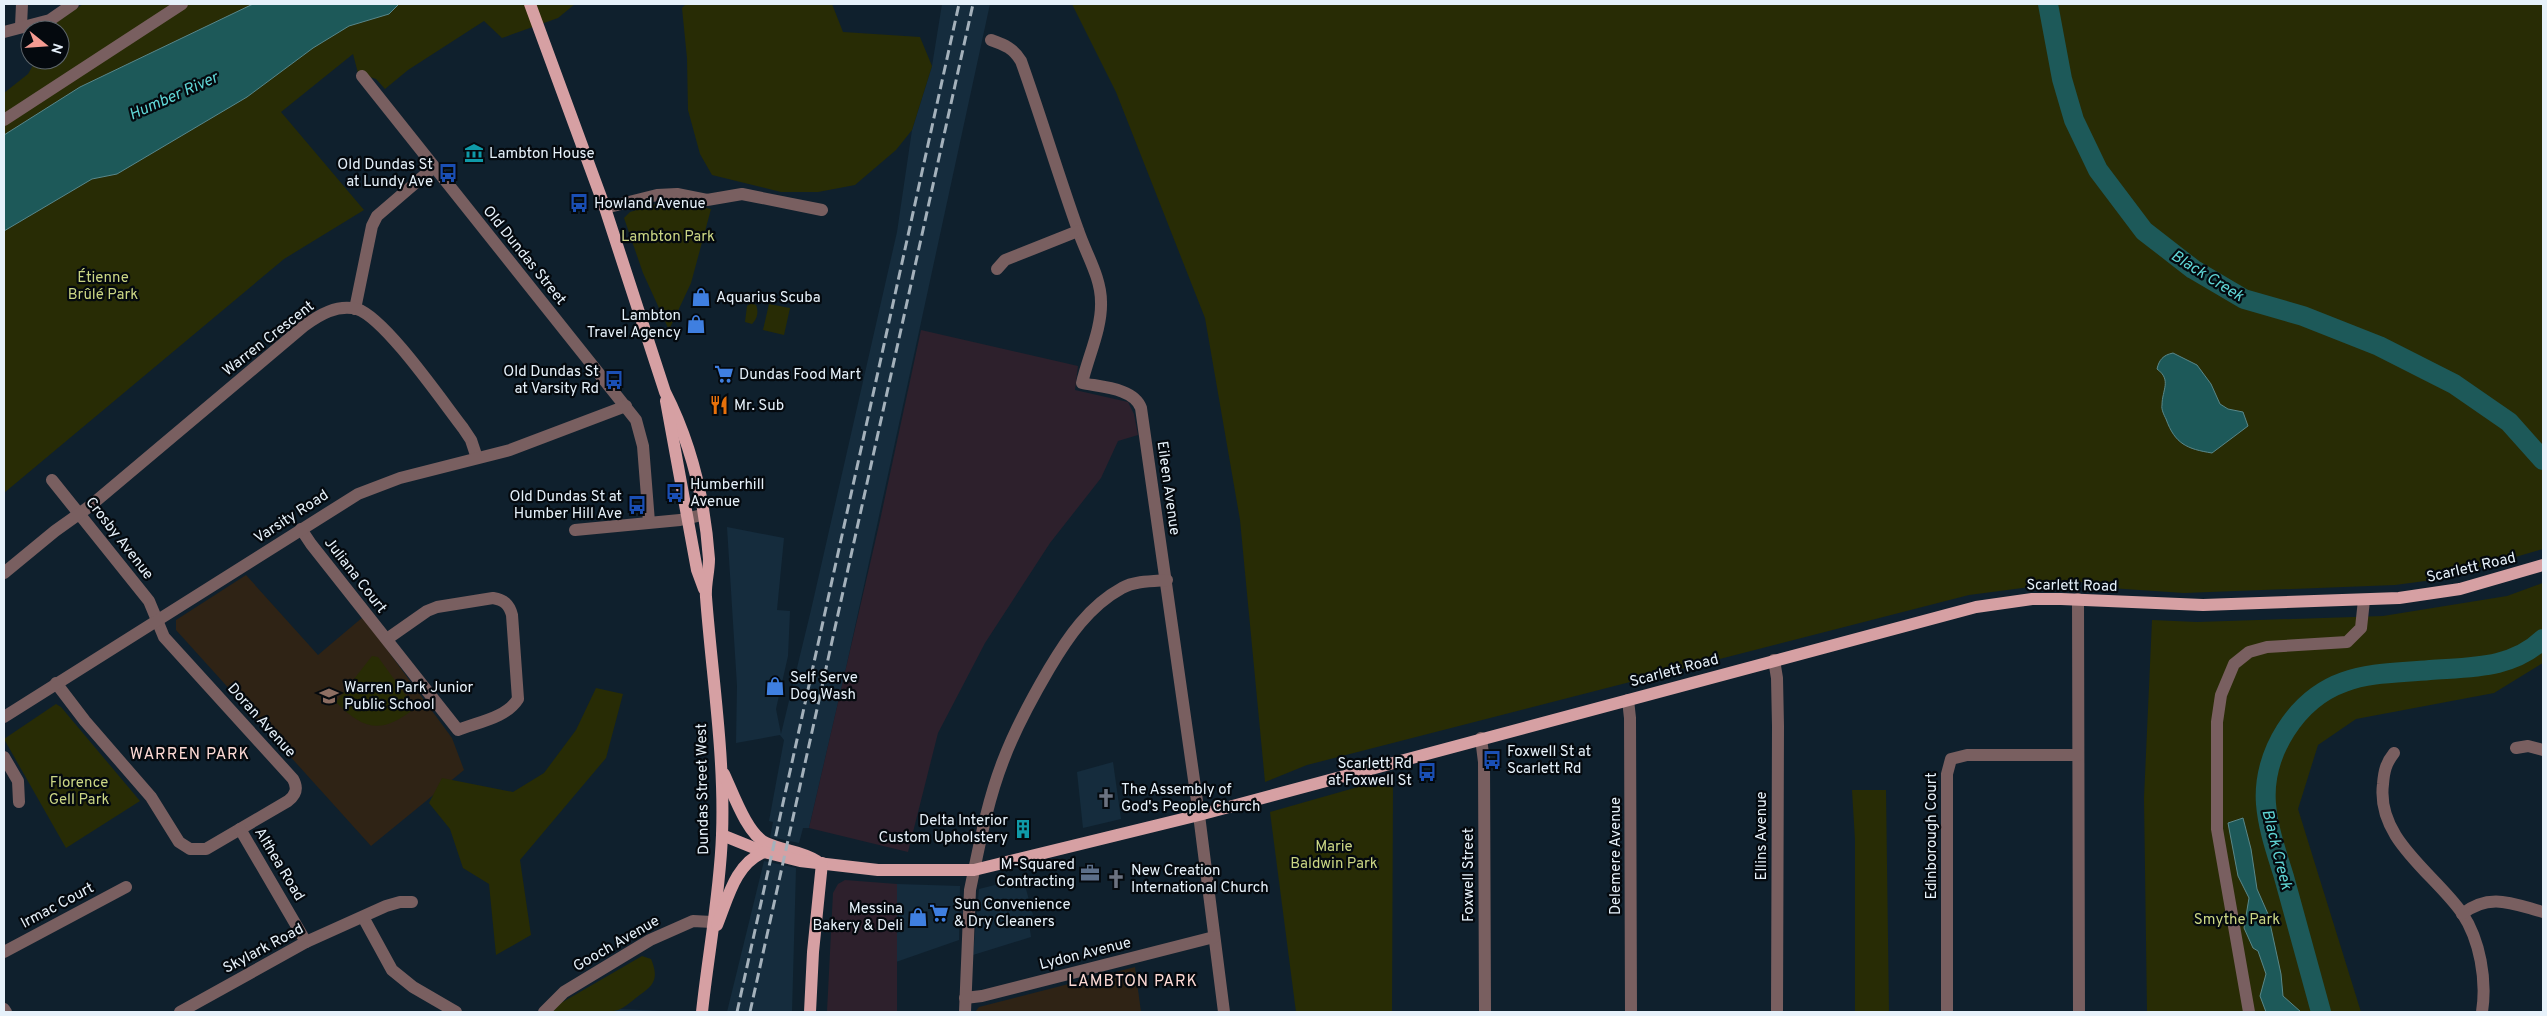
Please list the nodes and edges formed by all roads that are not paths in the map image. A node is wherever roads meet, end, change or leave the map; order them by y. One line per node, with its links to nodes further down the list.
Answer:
1 (22, 4): 5 (street)
2 (72, 4): 6 (street)
3 (182, 4): 11 (street)
4 (530, 4): 13 (main road, Dundas Street West)
5 (21, 20)
6 (50, 20)
7 (20, 26): 8 (street)
8 (4, 32)
9 (991, 40): 15 (street, Eileen Avenue)
10 (362, 76): 12 (street, Old Dundas Street)
11 (4, 120)
12 (434, 168): 17 (street); 19 (street, Old Dundas Street)
13 (604, 208): 14 (street); 18 (main road, Dundas Street West)
14 (822, 210)
15 (1078, 231): 16 (street); 30 (street, Eileen Avenue)
16 (997, 269)
17 (355, 309): 20 (street); 22 (street, Warren Crescent)
18 (665, 392): 23 (main road, Dundas Street West); 24 (main road, Dundas Street West)
19 (626, 406): 20 (street, Varsity Road); 25 (street, Old Dundas Street)
20 (477, 458): 26 (street, Varsity Road)
21 (52, 480): 22 (street, Crosby Avenue)
22 (80, 514): 29 (street, Warren Crescent); 34 (street, Crosby Avenue)
23 (702, 515): 24 (street); 31 (main road, Dundas Street West)
24 (689, 518): 25 (street); 31 (main road, Dundas Street West)
25 (649, 522): 27 (street)
26 (301, 529): 34 (street, Varsity Road); 35 (street, Juliana Court)
27 (575, 530)
28 (2543, 565): 33 (main road, Scarlett Road)
29 (4, 573)
30 (1167, 580): 48 (street, Eileen Avenue); 53 (street)
31 (706, 594): 46 (main road, Dundas Street West)
32 (2078, 599): 33 (main road, Scarlett Road); 36 (main road, Scarlett Road); 44 (street)
33 (2364, 600): 79 (street)
34 (158, 620): 37 (street, Varsity Road); 49 (street, Doran Avenue)
35 (387, 639): 35 (street, Juliana Court)
36 (1774, 660): 38 (main road, Scarlett Road); 76 (street, Ellins Avenue)
37 (56, 683): 39 (street, Varsity Road); 49 (street, Althea Road)
38 (1628, 700): 40 (main road, Scarlett Road); 75 (street, Delemere Avenue)
39 (4, 717)
40 (1482, 738): 48 (main road, Scarlett Road); 74 (street, Foxwell Street)
41 (2516, 748): 42 (street)
42 (2543, 750)
43 (2394, 753): 57 (street)
44 (2078, 755): 77 (street, Edinborough Court); 78 (street)
45 (4, 757): 47 (street)
46 (722, 769): 50 (main road, Dundas Street West); 52 (main road, Scarlett Road)
47 (19, 802)
48 (1199, 815): 53 (main road, Scarlett Road); 60 (street, Eileen Avenue)
49 (240, 829): 62 (street, Althea Road)
50 (722, 835): 51 (main road, Scarlett Road); 59 (main road, Dundas Street West)
51 (764, 852): 52 (main road, Scarlett Road); 61 (main road)
52 (822, 863): 53 (main road, Scarlett Road); 71 (main road)
53 (974, 870): 64 (street)
54 (126, 887): 63 (street, Irmac Court)
55 (412, 902): 58 (street, Skylark Road)
56 (2543, 912): 57 (street)
57 (2462, 914): 80 (street)
58 (363, 917): 62 (street, Skylark Road); 68 (street)
59 (712, 922): 61 (main road, Dundas Street West); 69 (street, Gooch Avenue)
60 (1214, 937): 64 (street, Lydon Avenue); 73 (street, Eileen Avenue)
61 (710, 941): 70 (main road, Dundas Street West)
62 (306, 942): 67 (street, Skylark Road)
63 (4, 952)
64 (965, 998): 72 (street)
65 (4, 1009): 66 (street)
66 (6, 1012)
67 (180, 1012)
68 (456, 1012)
69 (544, 1012)
70 (702, 1012)
71 (810, 1012)
72 (965, 1012)
73 (1224, 1012)
74 (1485, 1012)
75 (1632, 1012)
76 (1777, 1012)
77 (1947, 1012)
78 (2079, 1012)
79 (2249, 1012)
80 (2482, 1012)

